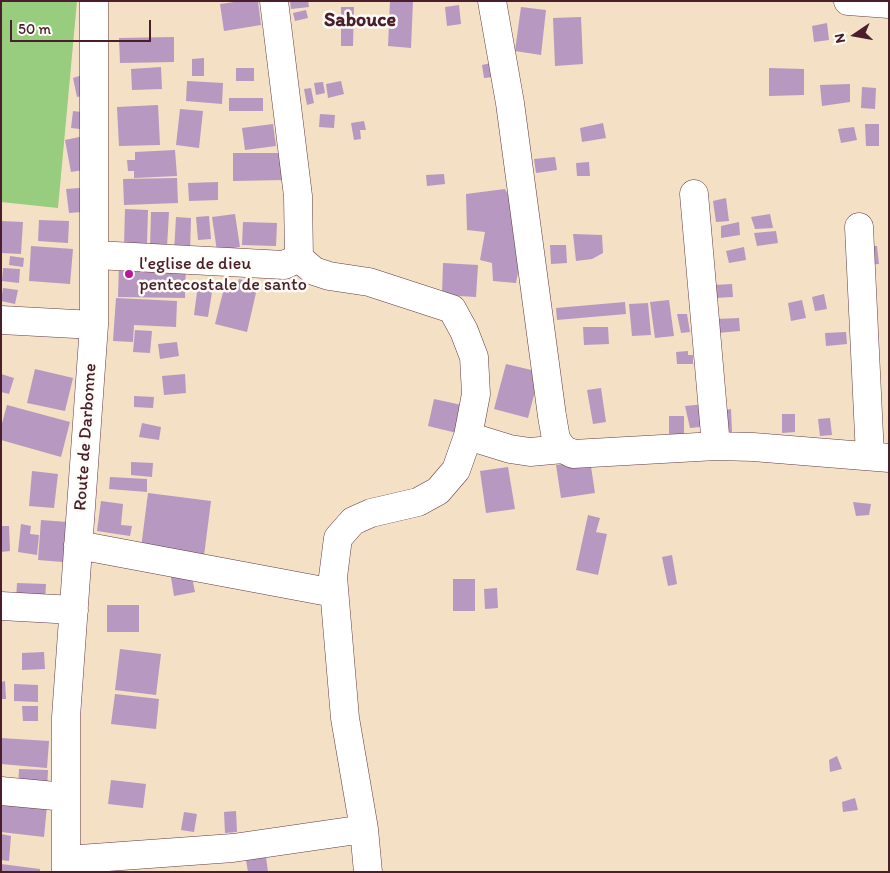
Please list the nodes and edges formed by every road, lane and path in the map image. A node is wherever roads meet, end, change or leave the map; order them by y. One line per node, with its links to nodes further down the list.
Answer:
1 (94, 1): 8 (street, Route de Darbonne)
2 (274, 1): 9 (street)
3 (492, 1): 14 (street)
4 (848, 1): 5 (street)
5 (889, 4)
6 (694, 194): 13 (street)
7 (859, 227): 15 (street)
8 (96, 255): 9 (street); 11 (street, Route de Darbonne)
9 (299, 258): 12 (street)
10 (1, 320): 11 (street)
11 (94, 325): 16 (street, Route de Darbonne)
12 (468, 436): 14 (street); 17 (street)
13 (716, 446): 14 (street); 15 (street)
14 (563, 449)
15 (879, 457)
16 (78, 545): 17 (street); 19 (street, Route de Darbonne)
17 (334, 592): 22 (street)
18 (1, 606): 19 (street)
19 (74, 610): 21 (street, Route de Darbonne)
20 (1, 791): 21 (street)
21 (66, 797): 23 (street, Route de Darbonne)
22 (364, 829): 23 (street); 24 (street)
23 (66, 866)
24 (368, 872)

